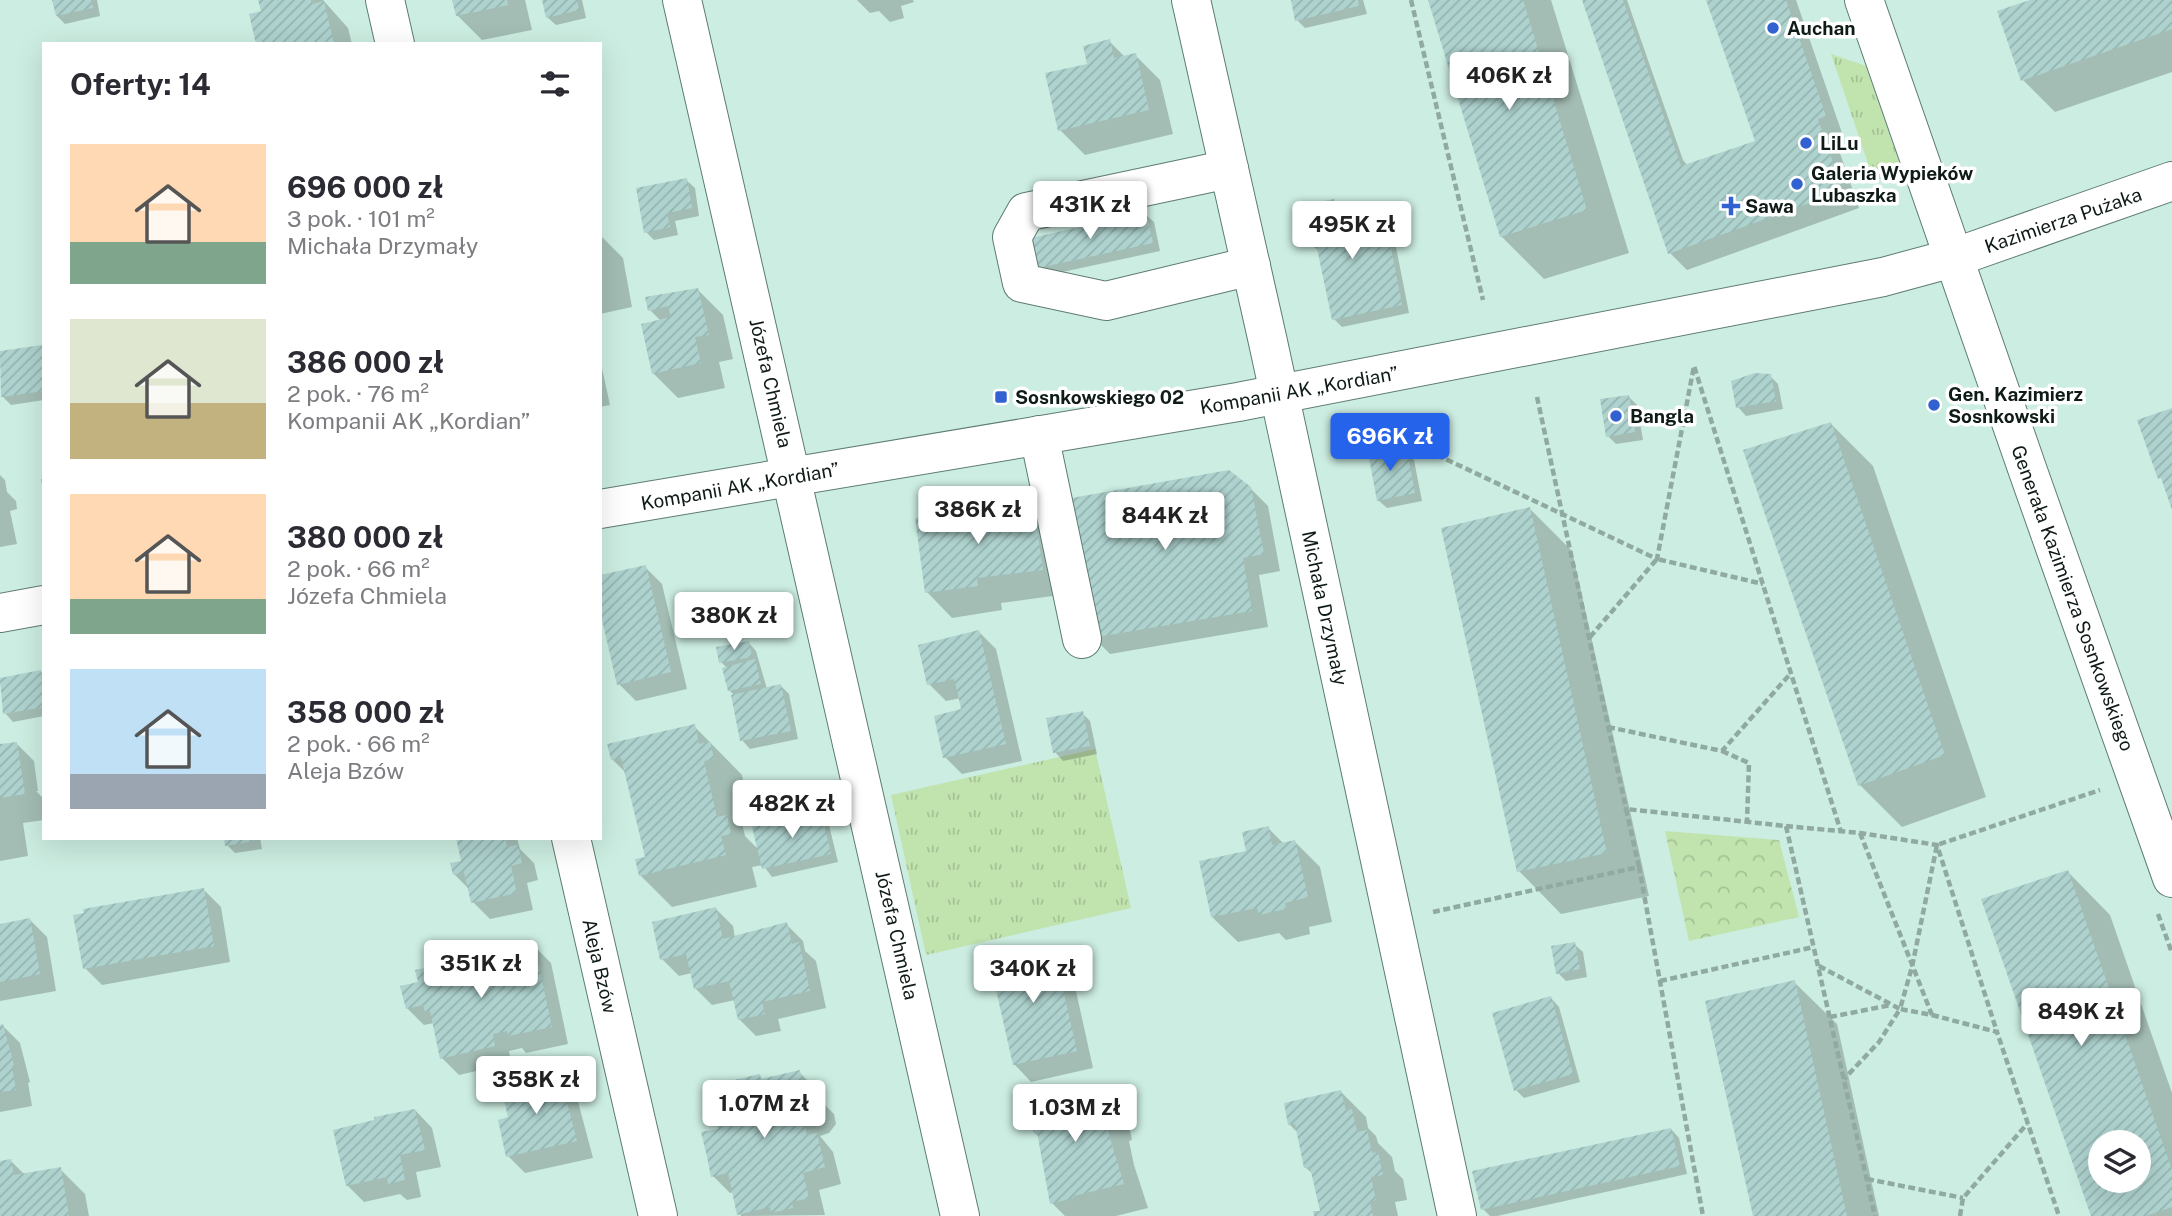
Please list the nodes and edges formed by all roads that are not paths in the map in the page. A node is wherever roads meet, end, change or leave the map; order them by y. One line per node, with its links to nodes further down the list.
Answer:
1 (385, 0): 5 (street)
2 (682, 0): 12 (street, Józefa Chmiela)
3 (1191, 0): 6 (street, Michała Drzymały)
4 (1864, 0): 8 (street, Generała Kazimierza Sosnkowskiego)
5 (395, 42)
6 (1230, 169): 9 (street, Michała Drzymały); 9 (street)
7 (2172, 181): 8 (street, Kazimierza Pużaka)
8 (1953, 258): 10 (street, Kompanii AK „Kordian”); 18 (street, Generała Kazimierza Sosnkowskiego)
9 (1251, 266): 10 (street, Michała Drzymały)
10 (1279, 395): 11 (street, Kompanii AK „Kordian”); 21 (street, Michała Drzymały)
11 (1039, 435): 12 (street, Kompanii AK „Kordian”); 16 (street)
12 (793, 477): 13 (street, Kompanii AK „Kordian”); 20 (street, Józefa Chmiela)
13 (602, 509)
14 (42, 605): 15 (street)
15 (0, 613)
16 (1082, 639)
17 (571, 840): 19 (street, Aleja Bzów)
18 (2172, 878)
19 (658, 1216)
20 (960, 1216)
21 (1457, 1216)

